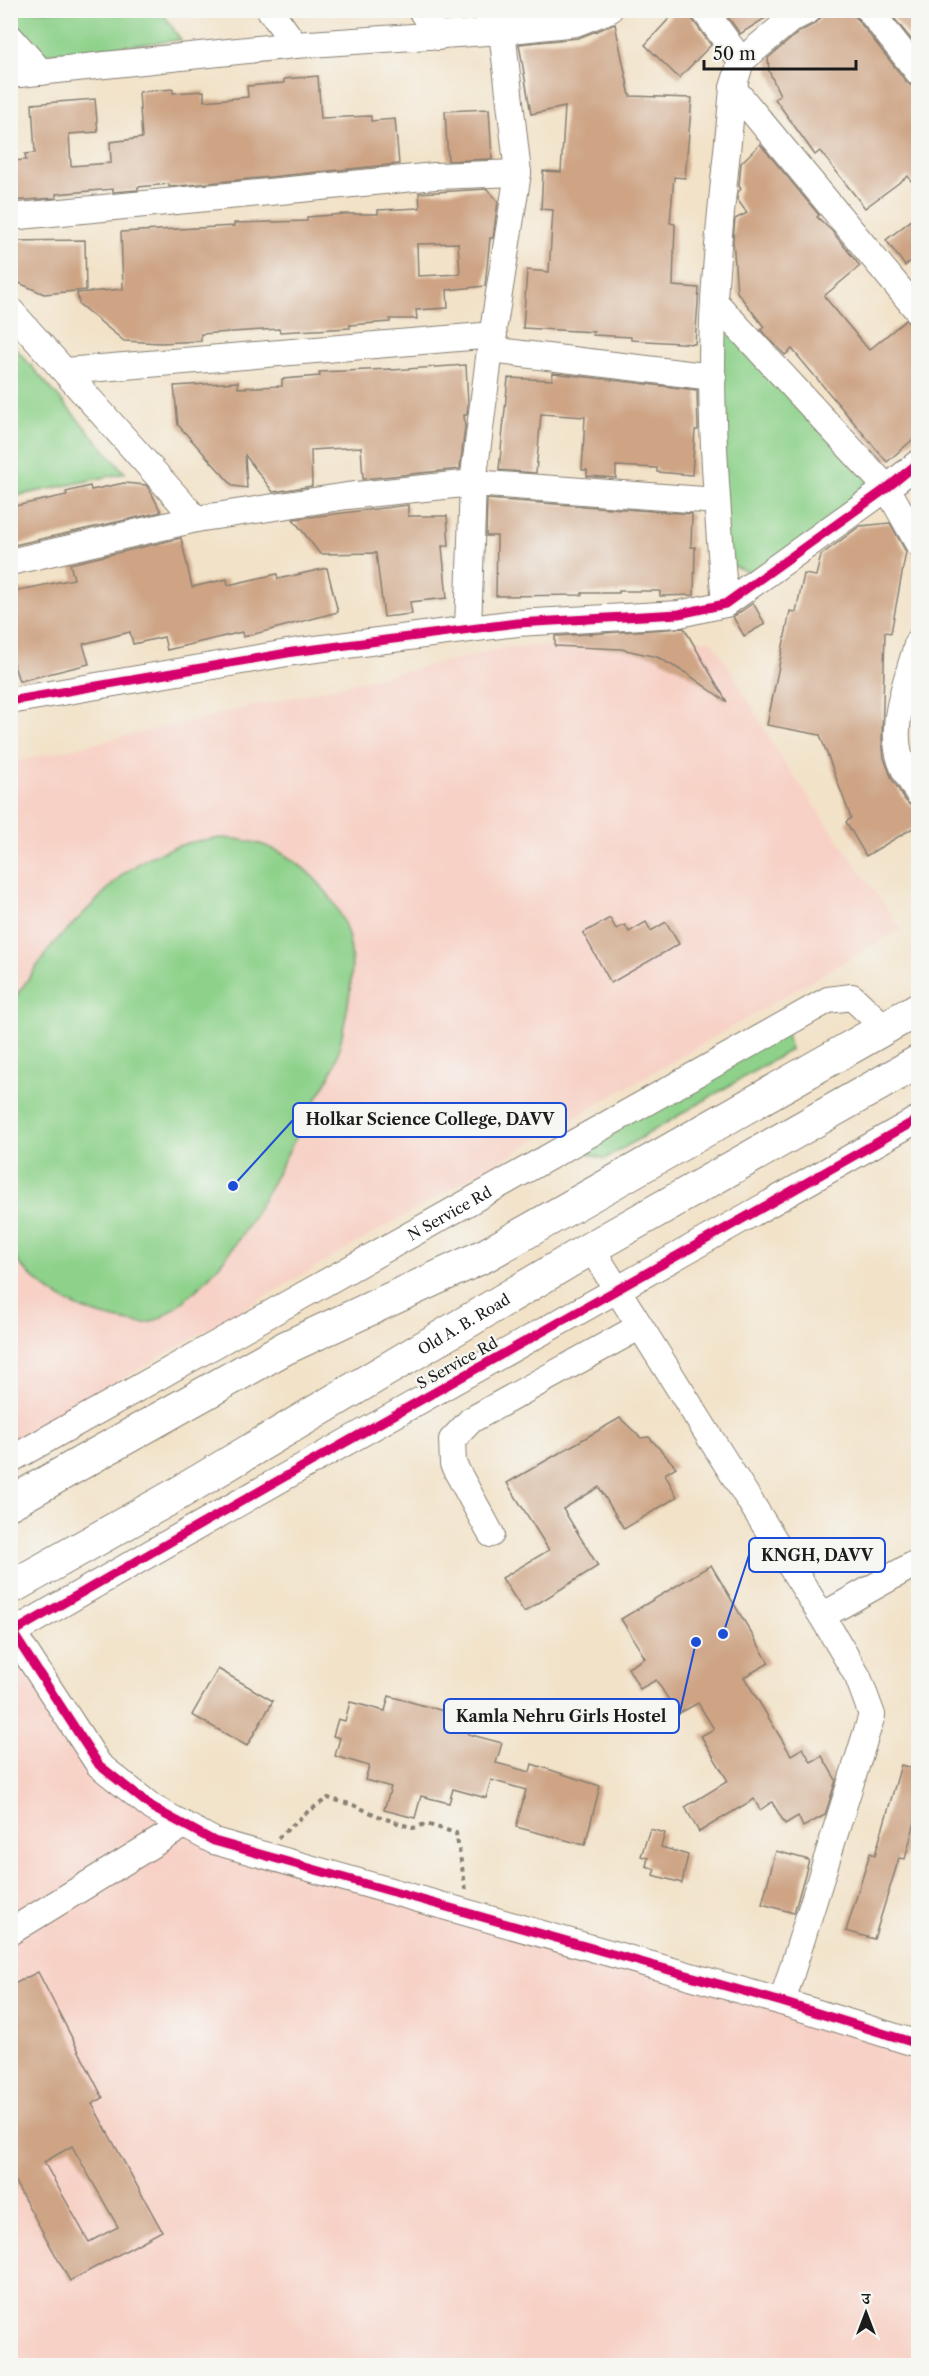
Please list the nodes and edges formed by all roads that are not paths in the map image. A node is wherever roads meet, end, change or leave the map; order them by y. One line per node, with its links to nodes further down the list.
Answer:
1 (270, 10): 10 (street)
2 (421, 10): 9 (street)
3 (609, 10): 7 (street)
4 (704, 10): 11 (street)
5 (809, 10): 11 (street)
6 (869, 10): 13 (street)
7 (493, 25): 9 (street); 16 (street)
8 (10, 37): 12 (street)
9 (438, 37): 10 (street)
10 (295, 45): 12 (street)
11 (741, 61): 15 (street)
12 (41, 72): 14 (street)
13 (918, 72)
14 (10, 75)
15 (733, 88): 18 (street); 20 (street)
16 (518, 173): 17 (street); 21 (street)
17 (10, 217)
18 (714, 301): 23 (street); 26 (street)
19 (10, 310): 22 (street)
20 (918, 310)
21 (492, 342): 22 (street); 23 (street); 25 (street)
22 (65, 371): 28 (street)
23 (712, 377): 27 (street)
24 (918, 463): 26 (street)
25 (473, 483): 27 (street); 28 (street); 32 (street)
26 (887, 488): 29 (street); 31 (street)
27 (717, 501): 31 (street)
28 (196, 519): 30 (street)
29 (918, 543)
30 (10, 562)
31 (725, 604): 32 (street)
32 (468, 629): 34 (street)
33 (918, 641): 35 (street)
34 (10, 701)
35 (917, 789)
36 (918, 1009): 37 (main road)
37 (885, 1028): 43 (street, N Service Rd); 44 (main road)
38 (918, 1062): 40 (main road, Old A. B. Road)
39 (918, 1119): 41 (street, S Service Rd)
40 (591, 1248): 41 (street); 47 (main road, Old A. B. Road)
41 (617, 1292): 42 (street); 49 (street, S Service Rd)
42 (639, 1327): 45 (street); 48 (street)
43 (10, 1460)
44 (10, 1503)
45 (491, 1534)
46 (918, 1562): 48 (street)
47 (10, 1588)
48 (822, 1616): 52 (street)
49 (12, 1634): 50 (street)
50 (184, 1825): 51 (street); 52 (street)
51 (10, 1932)
52 (782, 2001): 53 (street)
53 (918, 2044)

